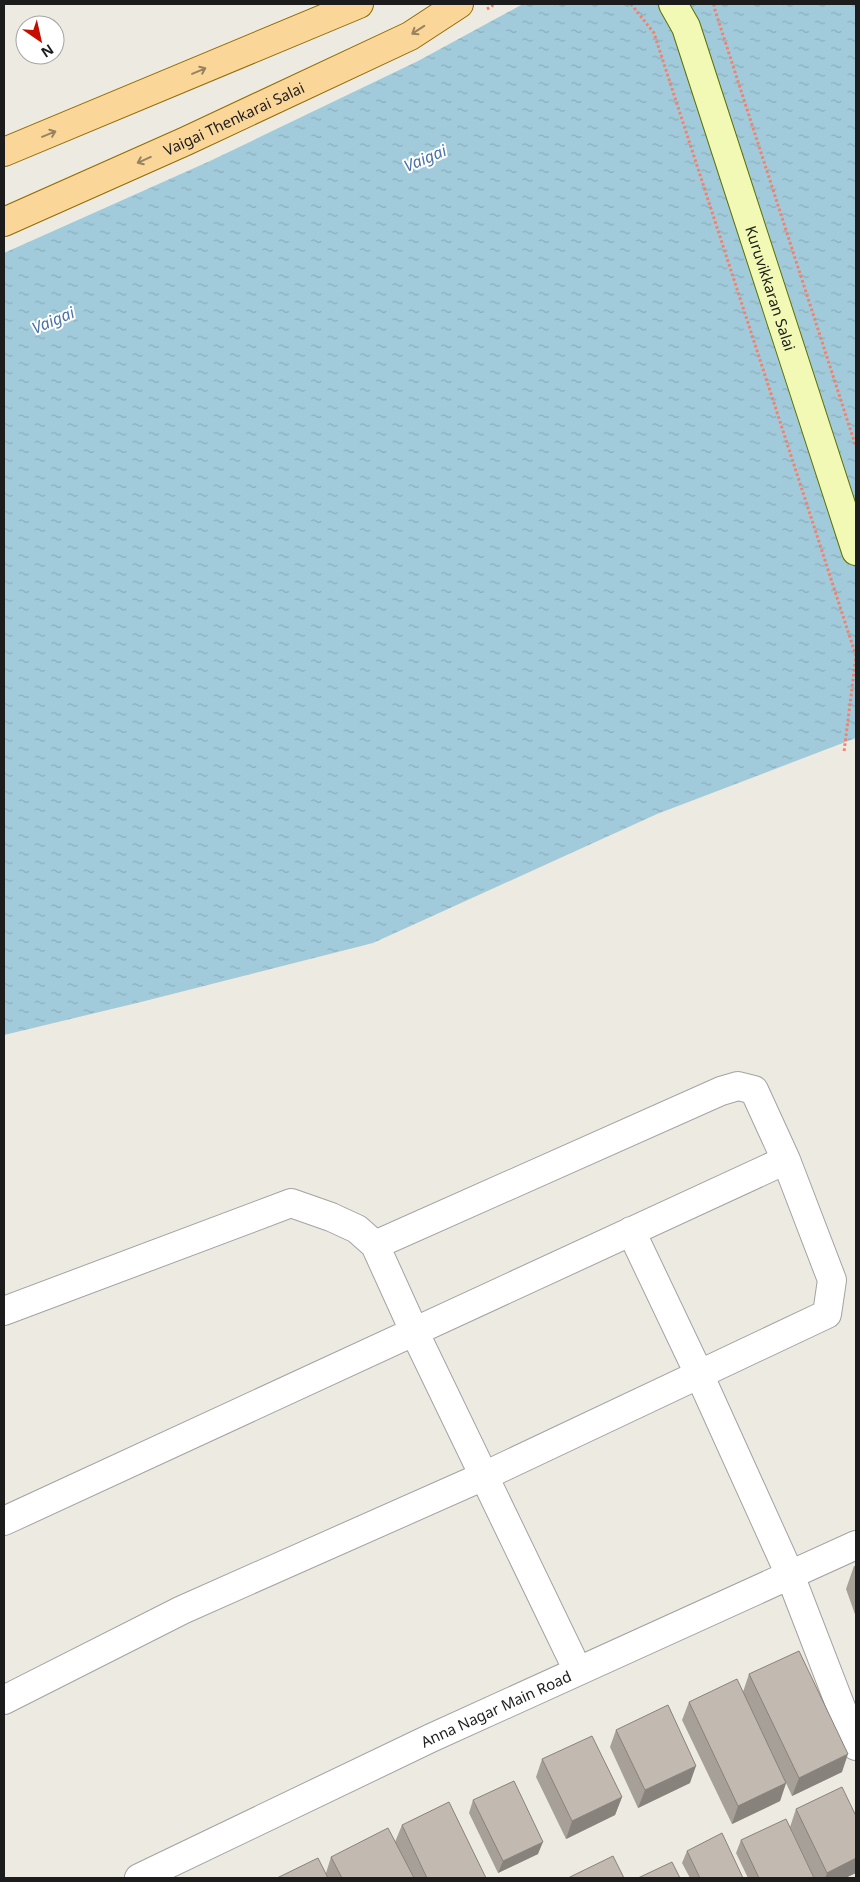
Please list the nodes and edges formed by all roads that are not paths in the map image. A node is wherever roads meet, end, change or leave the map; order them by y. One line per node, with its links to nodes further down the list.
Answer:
1 (359, 4): 5 (main road, one-way to 1)
2 (458, 4): 6 (main road, Vaigai Thenkarai Salai, one-way to 6)
3 (673, 4): 4 (main road, Kuruvikkaran Salai)
4 (687, 15): 7 (main road, Kuruvikkaran Salai)
5 (4, 152)
6 (4, 222)
7 (856, 551)
8 (786, 1160): 9 (street); 10 (street); 13 (street)
9 (631, 1231): 12 (street); 13 (street)
10 (375, 1245): 11 (street); 12 (street)
11 (4, 1311)
12 (414, 1330): 14 (street); 15 (street)
13 (699, 1374): 14 (street); 17 (street)
14 (484, 1476): 18 (street); 19 (street)
15 (4, 1521)
16 (856, 1545): 17 (street, Anna Nagar Main Road)
17 (790, 1575): 18 (street, Anna Nagar Main Road); 20 (street)
18 (578, 1671): 21 (street, Anna Nagar Main Road)
19 (4, 1700)
20 (856, 1746)
21 (139, 1878)

